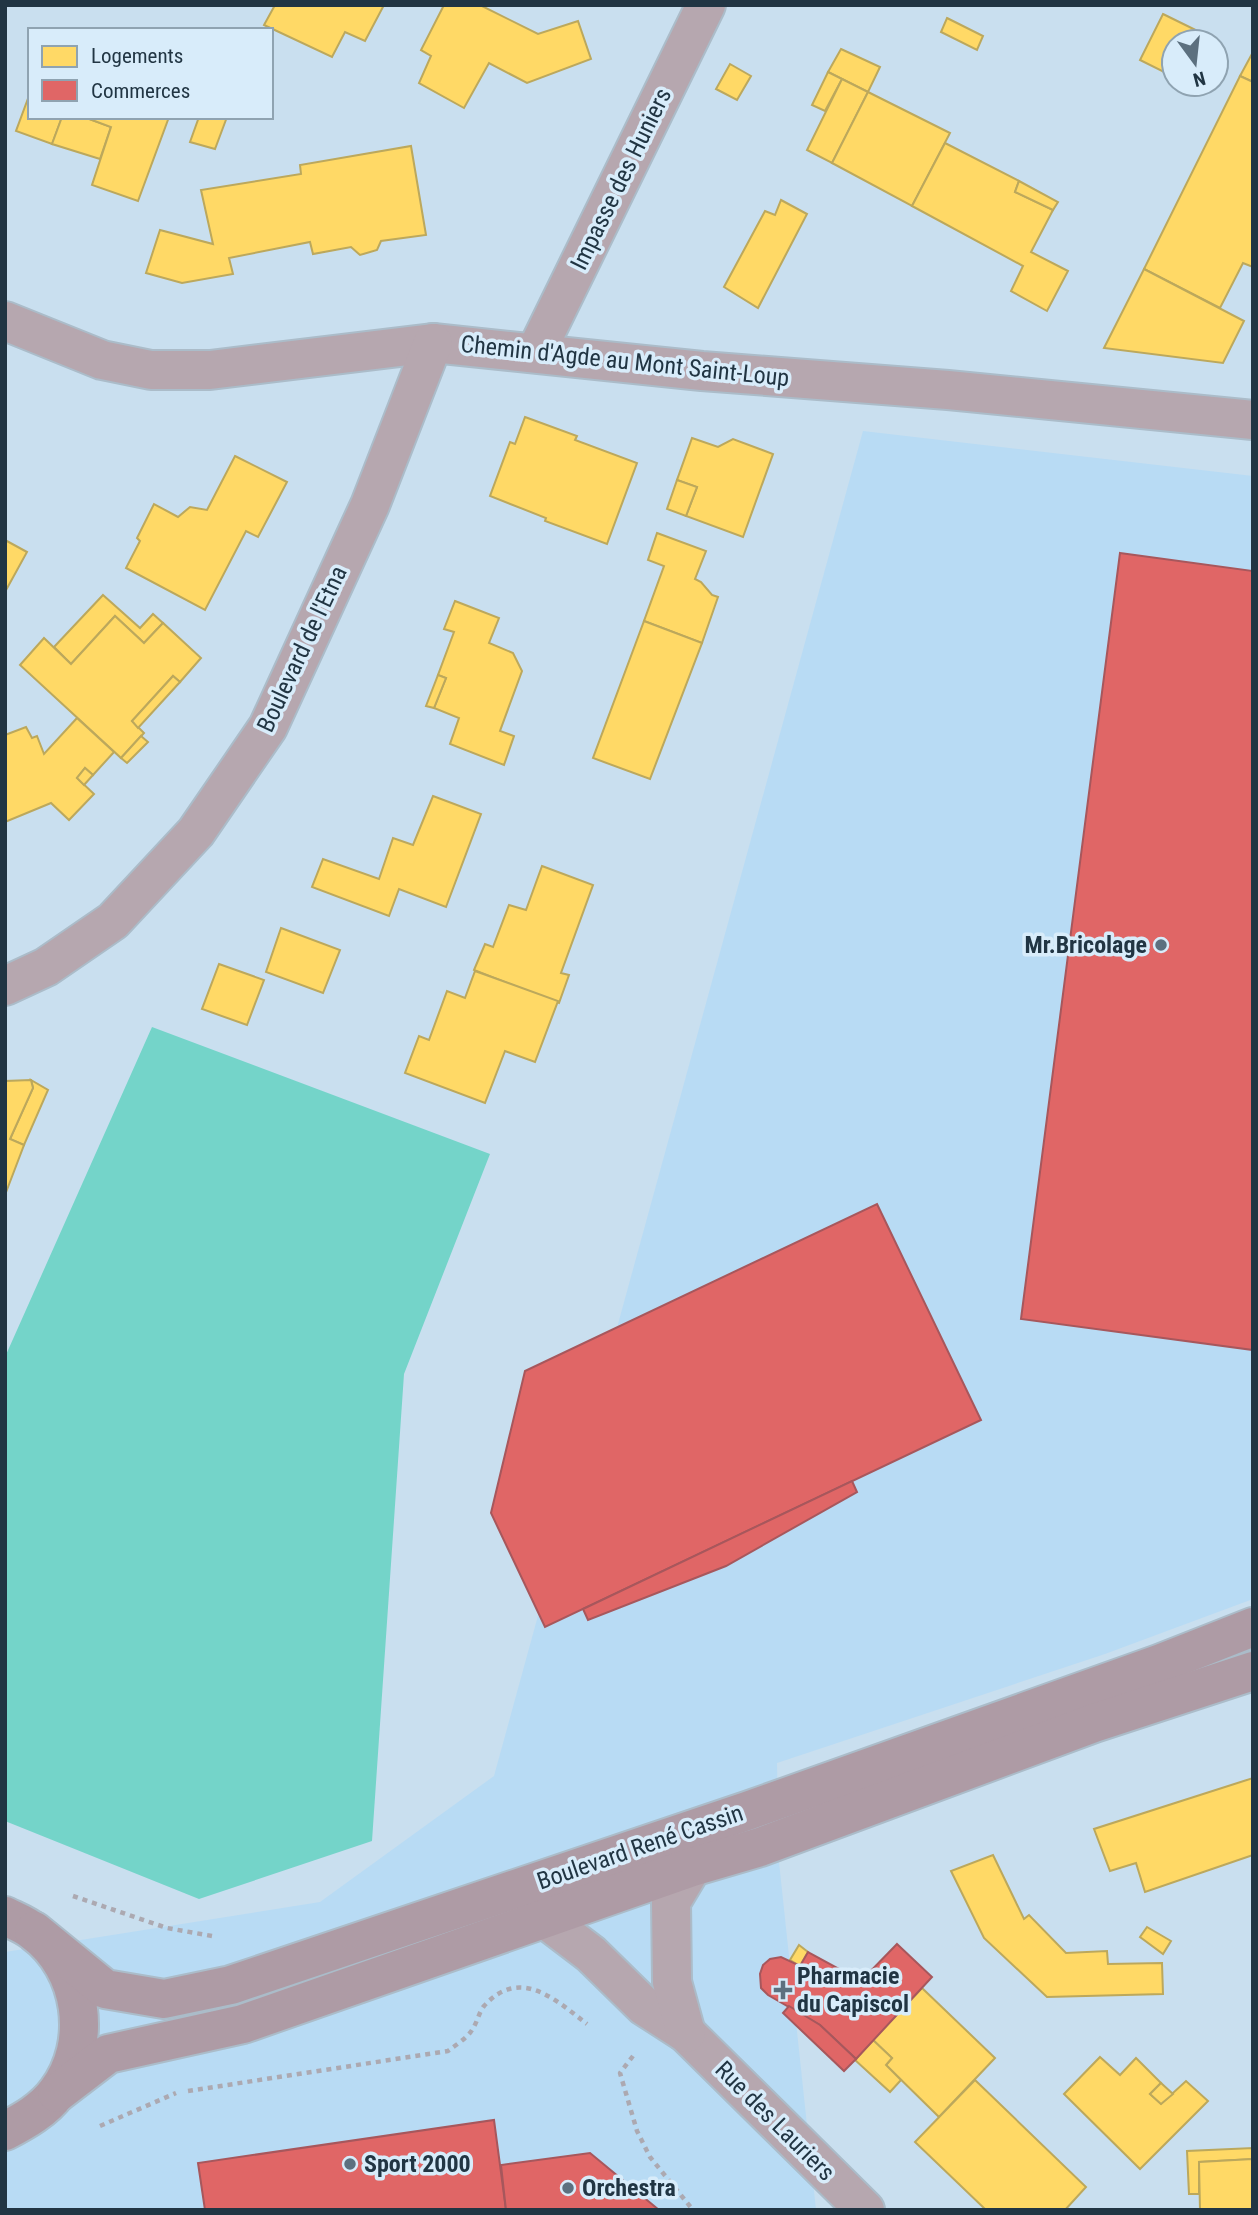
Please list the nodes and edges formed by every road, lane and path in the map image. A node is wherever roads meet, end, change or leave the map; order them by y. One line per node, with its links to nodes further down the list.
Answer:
1 (706, 5): 4 (street, Impasse des Huniers)
2 (5, 321): 3 (street, Chemin d'Agde au Mont Saint-Loup)
3 (433, 342): 4 (street, Chemin d'Agde au Mont Saint-Loup); 6 (street, Boulevard de l'Etna)
4 (536, 352): 5 (street, Chemin d'Agde au Mont Saint-Loup)
5 (1253, 420)
6 (5, 986)
7 (1253, 1627): 11 (street, Boulevard René Cassin)
8 (1253, 1671): 9 (street, Boulevard René Cassin)
9 (692, 1867): 10 (street, Boulevard René Cassin); 12 (street, Rue des Lauriers)
10 (545, 1919): 12 (street, Rue des Lauriers); 14 (street, Boulevard René Cassin)
11 (20, 1924): 14 (street)
12 (686, 2033): 17 (street, Rue des Lauriers)
13 (633, 2056): 16 (path)
14 (57, 2093): 15 (street)
15 (5, 2131)
16 (693, 2210)
17 (864, 2210)

